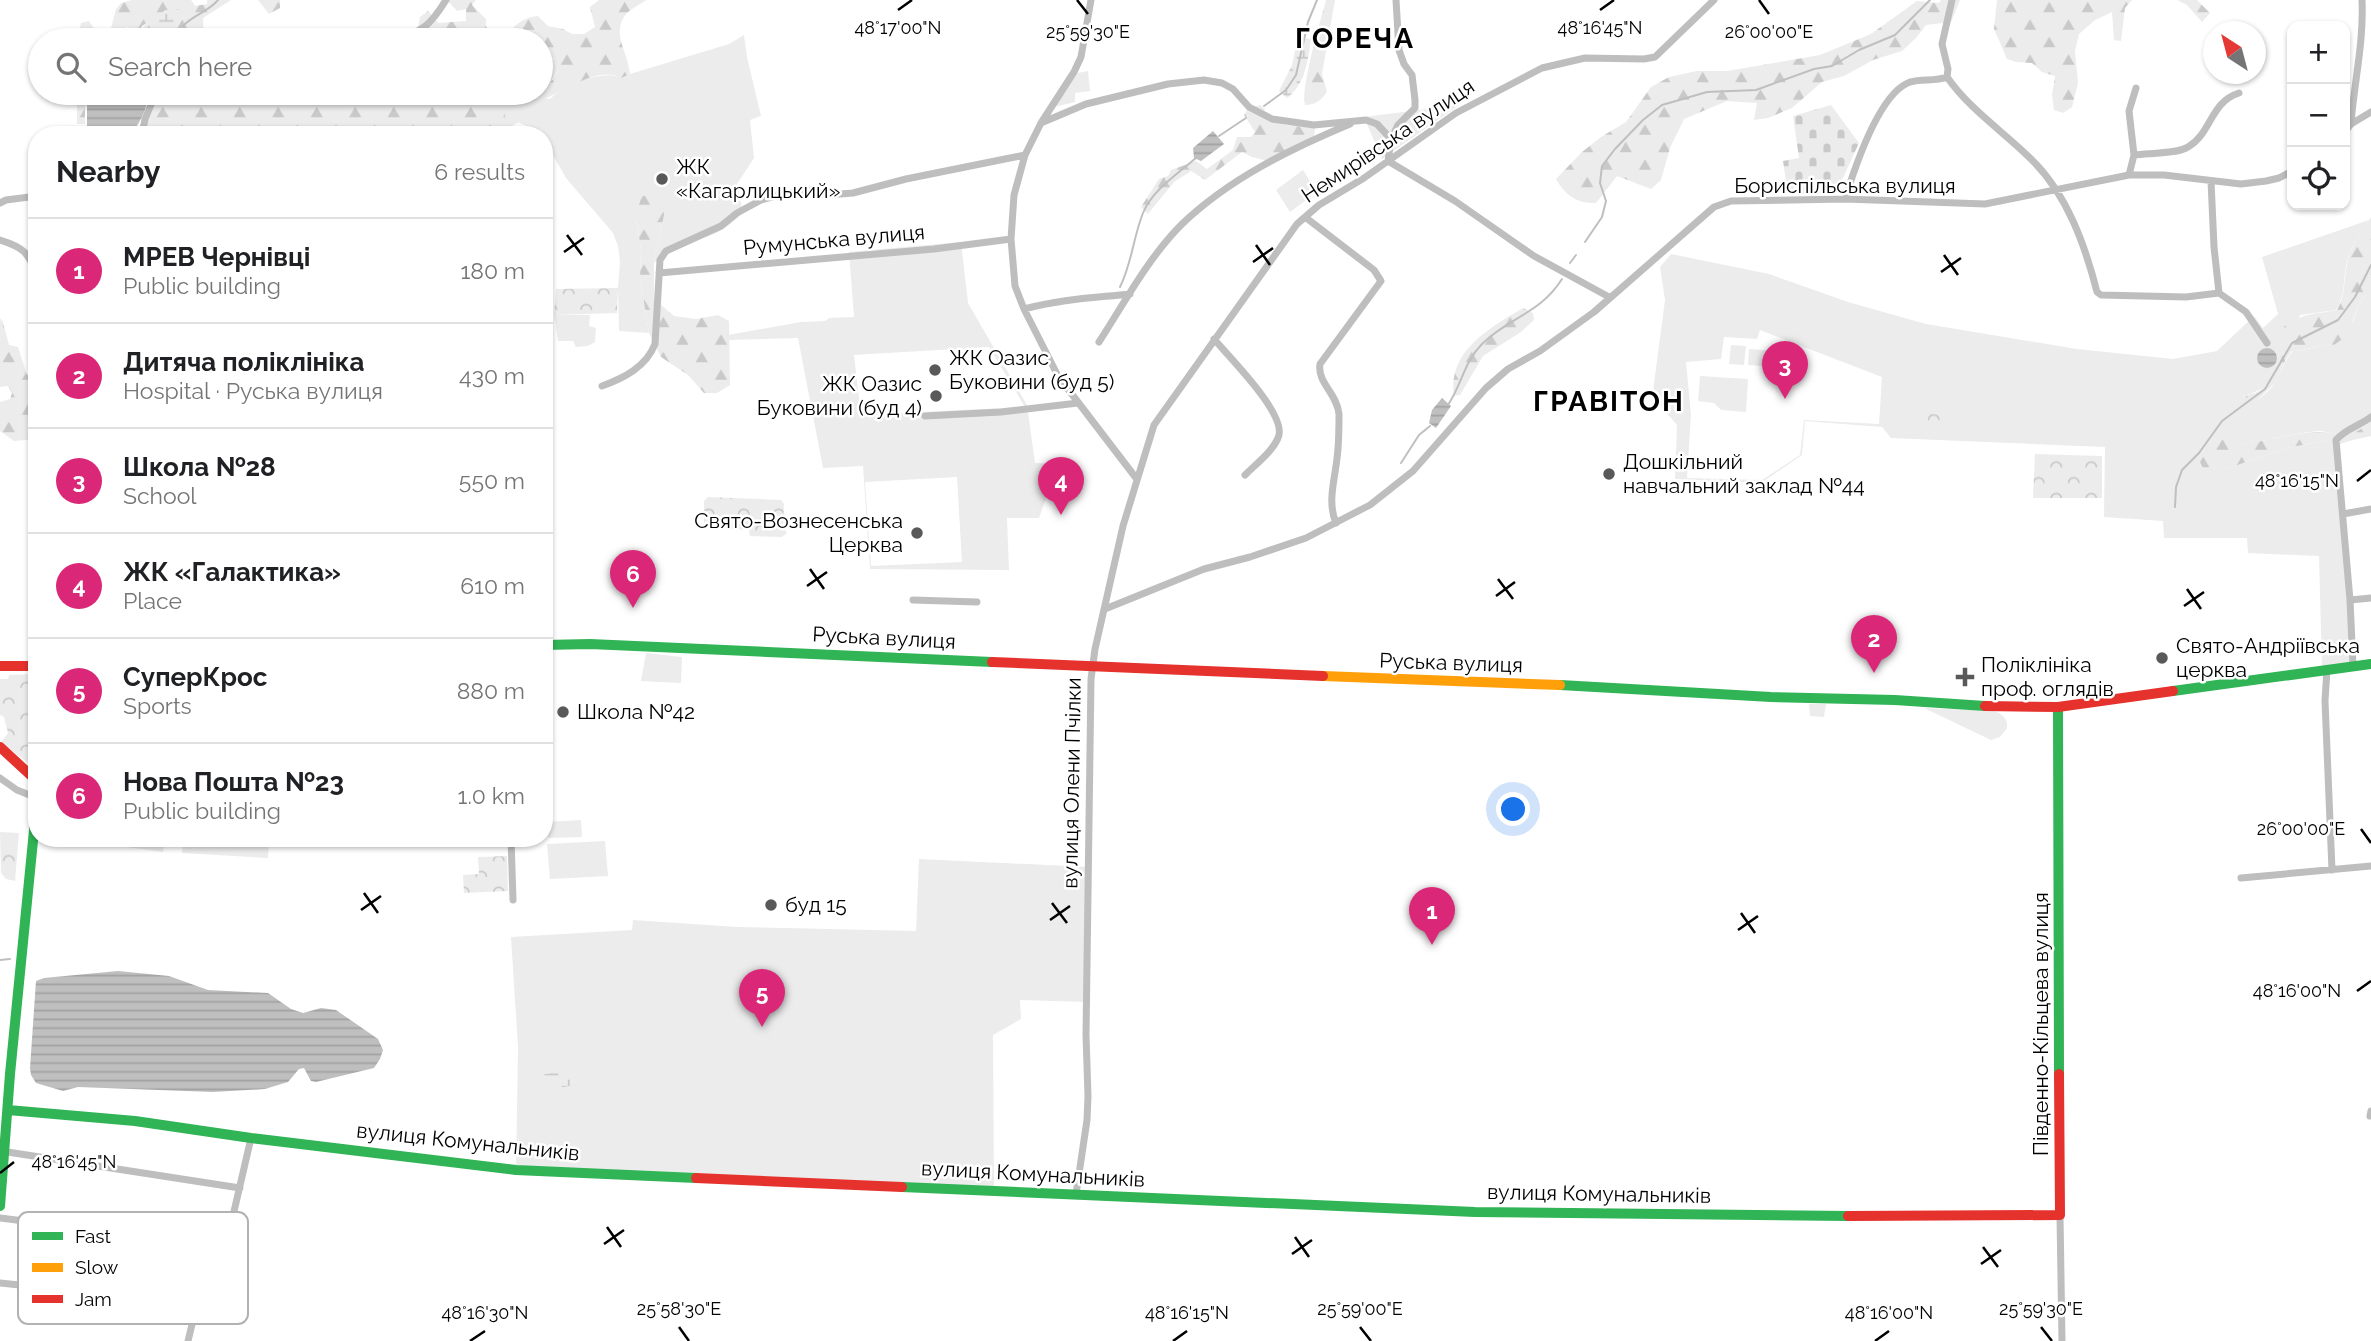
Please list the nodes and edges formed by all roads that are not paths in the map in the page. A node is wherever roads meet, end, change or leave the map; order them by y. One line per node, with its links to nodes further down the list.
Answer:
1 (446, 0): 7 (street)
2 (1091, 0): 14 (street)
3 (1396, 0): 17 (street)
4 (1714, 0): 20 (street, Немирівська вулиця)
5 (1952, 0): 8 (street)
6 (2362, 0): 15 (street)
7 (423, 28)
8 (1947, 77): 24 (street); 26 (street)
9 (2136, 88): 19 (street)
10 (2239, 93): 19 (street)
11 (151, 105): 16 (street)
12 (2371, 113): 15 (street)
13 (1357, 121): 14 (street); 17 (street); 34 (street)
14 (1041, 123): 18 (street)
15 (2351, 124)
16 (144, 126)
17 (1391, 139): 20 (street)
18 (1026, 155): 29 (street); 32 (street)
19 (2134, 155): 22 (street)
20 (1388, 161): 28 (street, Немирівська вулиця); 35 (street)
21 (2287, 174): 23 (street, Бориспільська вулиця)
22 (2129, 175): 23 (street, Бориспільська вулиця); 24 (street, Бориспільська вулиця)
23 (2210, 181): 33 (street)
24 (2057, 189): 26 (street, Бориспільська вулиця); 33 (street)
25 (28, 197): 27 (street)
26 (1845, 199): 35 (street, Бориспільська вулиця)
27 (0, 204)
28 (1305, 217): 37 (street, Немирівська вулиця); 48 (street)
29 (1012, 239): 32 (street, Румунська вулиця); 36 (street)
30 (0, 240): 31 (street)
31 (28, 256)
32 (659, 273): 40 (street)
33 (2219, 293): 39 (street)
34 (1130, 294): 36 (street); 38 (street)
35 (1609, 297): 48 (street, Бориспільська вулиця)
36 (1024, 309): 41 (street)
37 (1214, 339): 44 (street); 45 (street, Немирівська вулиця)
38 (1098, 342)
39 (2267, 343)
40 (603, 386)
41 (1078, 403): 42 (street); 45 (street)
42 (925, 416)
43 (2371, 417): 47 (street)
44 (1245, 475)
45 (1136, 478): 53 (street, Немирівська вулиця)
46 (2371, 509): 47 (street)
47 (2343, 514): 51 (street)
48 (1336, 523): 53 (street, Бориспільська вулиця)
49 (2371, 598): 51 (street)
50 (914, 600): 52 (street)
51 (2350, 600): 59 (street)
52 (977, 602)
53 (1105, 609): 58 (street, Немирівська вулиця)
54 (553, 645): 58 (street, Руська вулиця)
55 (2371, 664): 59 (street, Руська вулиця)
56 (0, 666): 57 (street)
57 (28, 666)
58 (1092, 666): 61 (street, Руська вулиця); 76 (street, вулиця Олени Пчілки)
59 (2353, 666): 60 (street, Руська вулиця)
60 (2327, 670): 61 (street, Руська вулиця); 69 (street)
61 (2058, 707): 79 (street, Південно-Кільцева вулиця)
62 (0, 747): 63 (street)
63 (28, 773)
64 (0, 778): 65 (street)
65 (28, 795)
66 (33, 847): 72 (street)
67 (511, 847): 71 (street)
68 (2371, 866): 69 (street)
69 (2332, 870): 70 (street)
70 (2241, 878)
71 (513, 900)
72 (8, 1110): 73 (street, вулиця Комунальників); 74 (street)
73 (251, 1138): 75 (street); 76 (street, вулиця Комунальників)
74 (2, 1151): 75 (street); 77 (street)
75 (240, 1188): 78 (street)
76 (1076, 1194): 79 (street, вулиця Комунальників)
77 (0, 1206)
78 (234, 1212)
79 (2060, 1215): 84 (street, Південно-Кільцева вулиця)
80 (0, 1218): 81 (street)
81 (18, 1220)
82 (0, 1283): 83 (street)
83 (18, 1285)
84 (2062, 1341)

